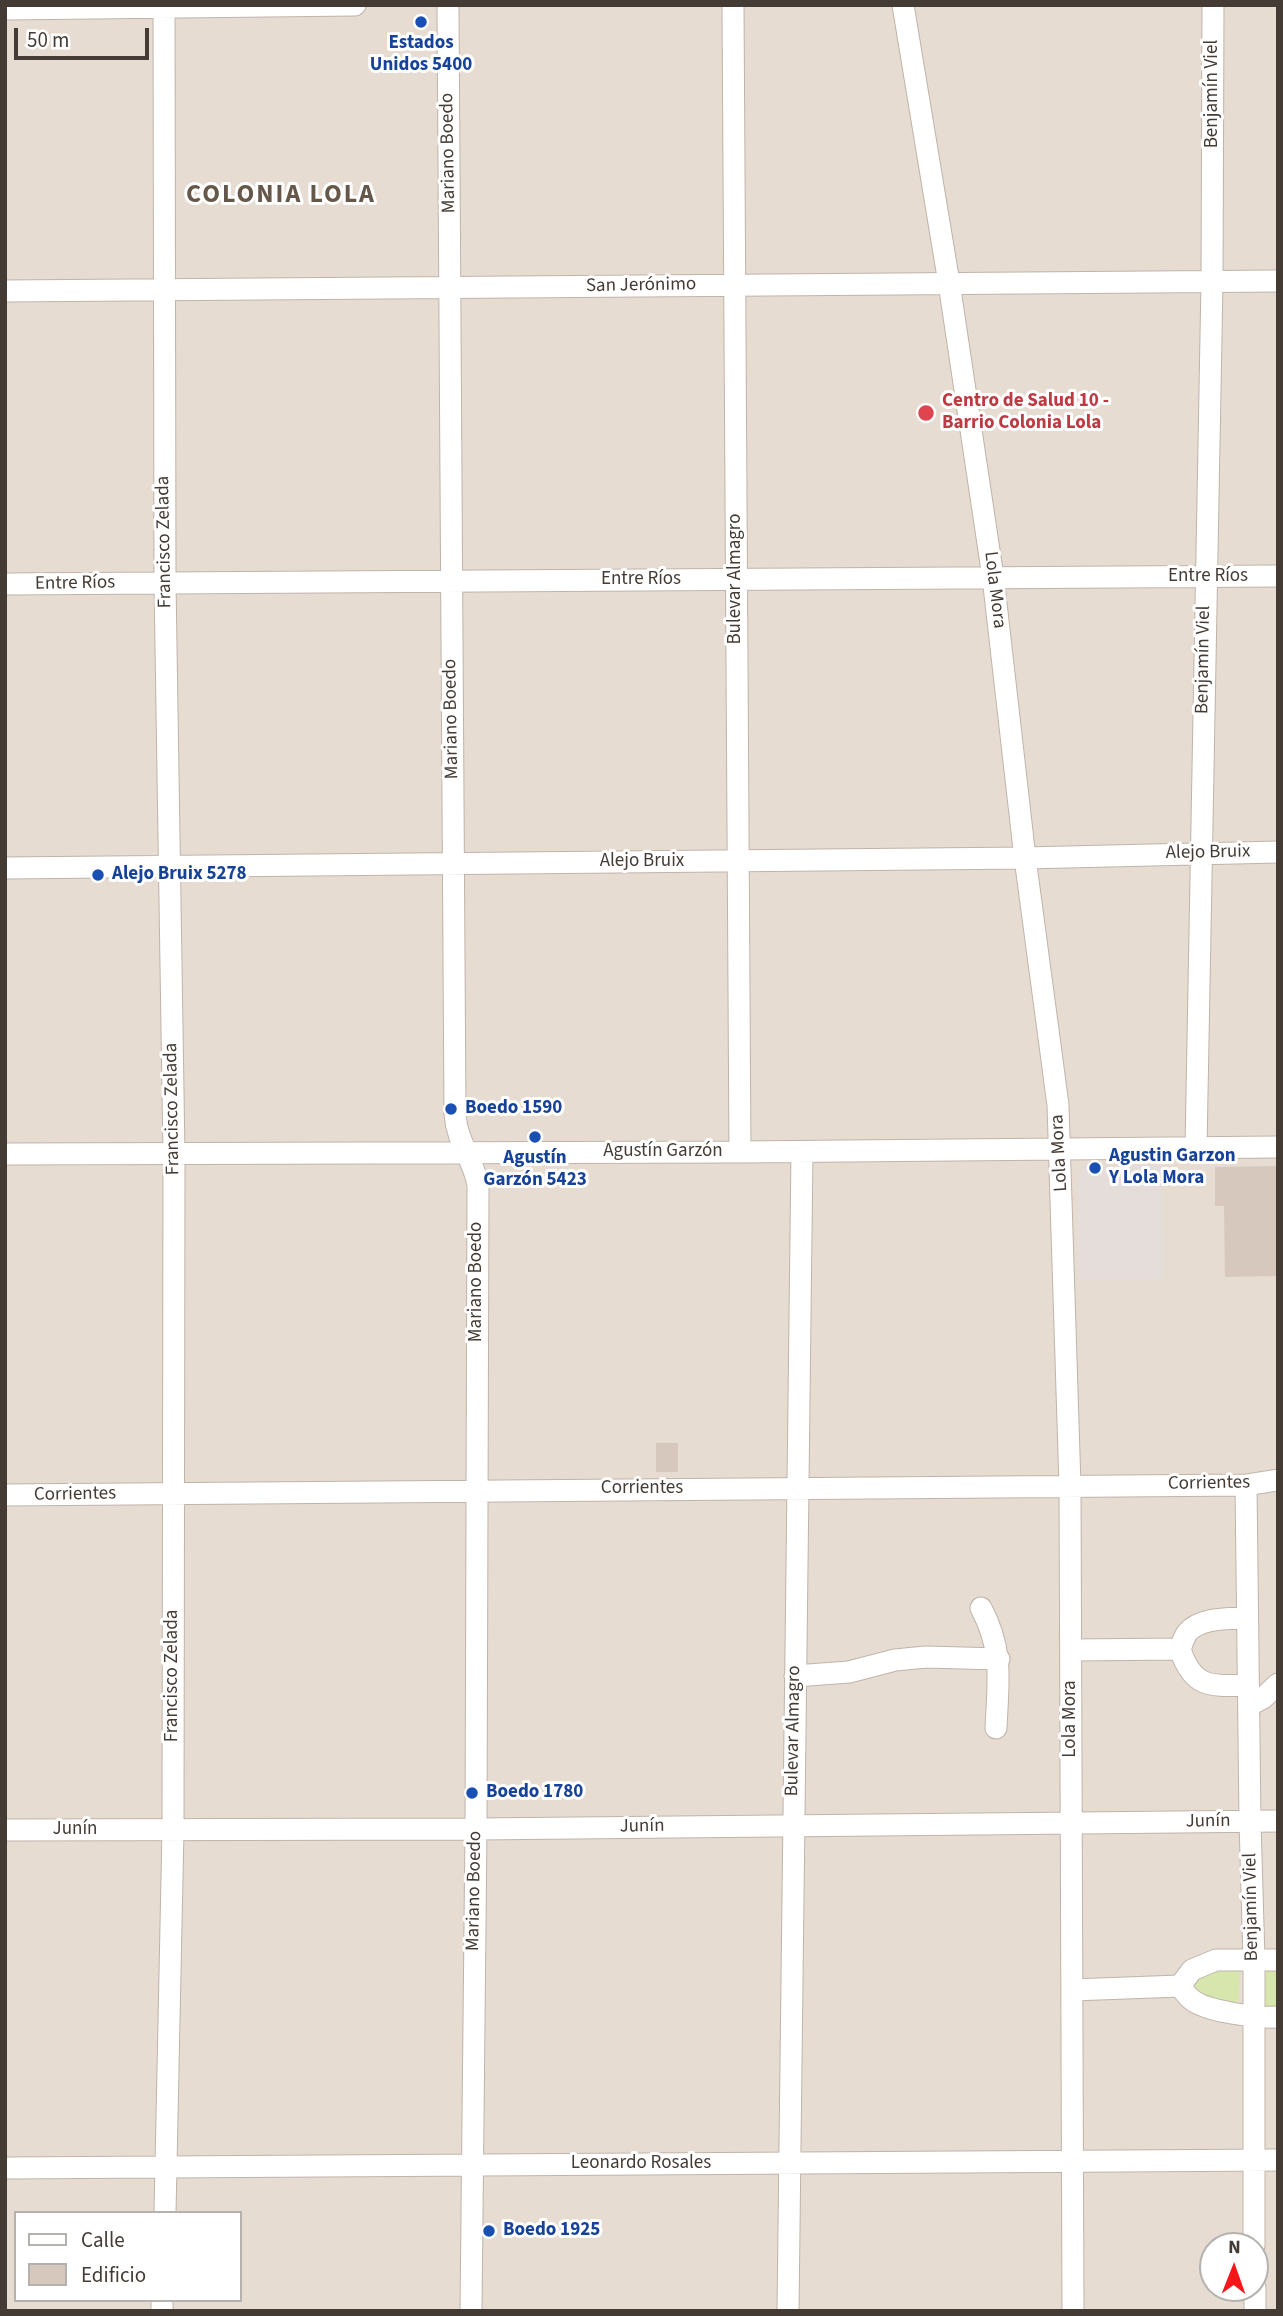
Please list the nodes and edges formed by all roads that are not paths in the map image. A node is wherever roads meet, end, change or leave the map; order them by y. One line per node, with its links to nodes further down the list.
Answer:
1 (355, 5): 6 (street)
2 (448, 5): 12 (street, Mariano Boedo)
3 (733, 5): 11 (street, Bulevar Almagro)
4 (903, 5): 10 (street, Lola Mora)
5 (1213, 5): 9 (street, Benjamín Viel)
6 (164, 6): 7 (street); 13 (street, Francisco Zelada)
7 (5, 9)
8 (1278, 281): 9 (street, San Jerónimo)
9 (1212, 282): 10 (street, San Jerónimo); 17 (street, Benjamín Viel)
10 (949, 283): 11 (street, San Jerónimo); 16 (street, Lola Mora)
11 (734, 285): 12 (street, San Jerónimo); 18 (street, Bulevar Almagro)
12 (451, 288): 13 (street, San Jerónimo); 19 (street, Mariano Boedo)
13 (163, 290): 14 (street, San Jerónimo); 20 (street, Francisco Zelada)
14 (5, 291)
15 (1278, 576): 17 (street, Entre Ríos)
16 (993, 577): 17 (street, Entre Ríos); 18 (street, Entre Ríos); 24 (street, Lola Mora)
17 (1205, 577): 23 (street, Benjamín Viel)
18 (736, 579): 19 (street, Entre Ríos); 25 (street, Bulevar Almagro)
19 (450, 580): 20 (street, Entre Ríos); 26 (street, Mariano Boedo)
20 (165, 583): 21 (street, Entre Ríos); 27 (street, Francisco Zelada)
21 (5, 584)
22 (1278, 852): 23 (street, Alejo Bruix)
23 (1200, 853): 24 (street, Alejo Bruix); 30 (street, Benjamín Viel)
24 (1025, 858): 25 (street, Alejo Bruix); 31 (street, Lola Mora)
25 (738, 862): 26 (street, Alejo Bruix); 33 (street, Bulevar Almagro)
26 (453, 864): 27 (street, Alejo Bruix); 32 (street, Mariano Boedo)
27 (170, 866): 28 (street, Alejo Bruix); 36 (street, Francisco Zelada)
28 (5, 868)
29 (1278, 1147): 30 (street, Agustín Garzón)
30 (1196, 1148): 31 (street, Agustín Garzón)
31 (1061, 1150): 34 (street, Agustín Garzón); 39 (street, Lola Mora)
32 (464, 1152): 33 (street, Agustín Garzón); 36 (street, Agustín Garzón); 41 (street, Mariano Boedo)
33 (740, 1152): 34 (street, Agustín Garzón)
34 (802, 1152): 40 (street, Bulevar Almagro)
35 (5, 1154): 36 (street, Agustín Garzón)
36 (174, 1155): 42 (street, Francisco Zelada)
37 (1278, 1480): 38 (street, Corrientes)
38 (1246, 1485): 39 (street, Corrientes); 45 (street, Benjamín Viel)
39 (1070, 1486): 40 (street, Corrientes); 47 (street, Lola Mora)
40 (797, 1488): 41 (street, Corrientes); 49 (street, Bulevar Almagro)
41 (476, 1490): 42 (street, Corrientes); 57 (street, Mariano Boedo)
42 (173, 1494): 43 (street, Corrientes); 59 (street, Francisco Zelada)
43 (5, 1495)
44 (981, 1608): 48 (street)
45 (1247, 1618): 46 (street); 51 (street, Benjamín Viel)
46 (1180, 1649): 47 (street); 51 (street)
47 (1071, 1650): 55 (street, Lola Mora)
48 (999, 1659): 49 (street); 52 (street)
49 (795, 1676): 56 (street, Bulevar Almagro)
50 (1278, 1684): 51 (street)
51 (1249, 1695): 53 (street, Benjamín Viel)
52 (996, 1728)
53 (1250, 1821): 54 (street, Junín); 55 (street, Junín); 60 (street, Benjamín Viel)
54 (1278, 1821)
55 (1072, 1824): 56 (street, Junín); 63 (street, Lola Mora)
56 (793, 1826): 57 (street, Junín); 69 (street, Bulevar Almagro)
57 (476, 1829): 59 (street, Junín); 70 (street, Mariano Boedo)
58 (5, 1830): 59 (street, Junín)
59 (173, 1830): 71 (street, Francisco Zelada)
60 (1254, 1960): 61 (street); 62 (street); 64 (street, Benjamín Viel)
61 (1278, 1960)
62 (1180, 1986): 63 (street); 64 (street)
63 (1072, 1990): 68 (street, Lola Mora)
64 (1252, 2015): 65 (street); 66 (street, Benjamín Viel)
65 (1278, 2017)
66 (1252, 2160): 67 (street, Leonardo Rosales); 68 (street, Leonardo Rosales); 74 (street, Benjamín Viel)
67 (1278, 2160)
68 (1072, 2161): 69 (street, Leonardo Rosales); 77 (street, Lola Mora)
69 (790, 2163): 70 (street, Leonardo Rosales); 76 (street, Bulevar Almagro)
70 (472, 2165): 71 (street, Leonardo Rosales); 75 (street, Mariano Boedo)
71 (166, 2167): 72 (street, Leonardo Rosales); 73 (street, Francisco Zelada)
72 (5, 2168)
73 (165, 2211)
74 (1254, 2232)
75 (471, 2311)
76 (788, 2311)
77 (1073, 2311)

